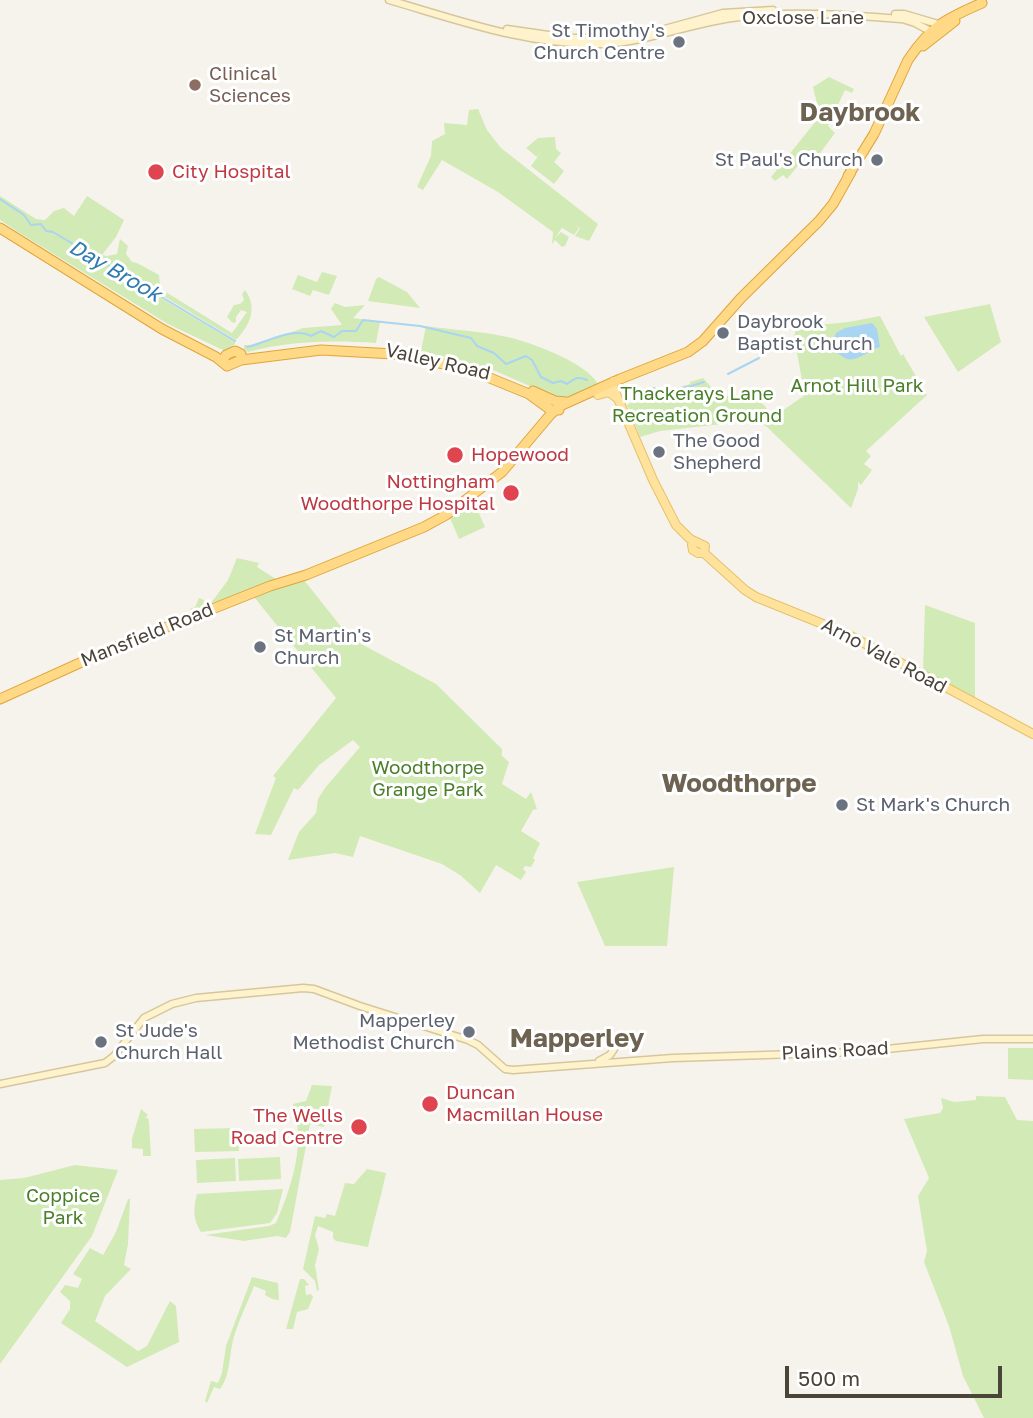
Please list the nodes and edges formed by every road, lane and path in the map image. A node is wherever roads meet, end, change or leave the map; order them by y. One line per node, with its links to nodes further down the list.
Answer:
1 (395, 1): 6 (main road, Oxclose Lane)
2 (984, 2): 5 (highway); 5 (highway)
3 (708, 16): 4 (main road); 5 (main road, Oxclose Lane); 6 (main road, Oxclose Lane)
4 (716, 20): 5 (main road, Oxclose Lane); 6 (main road, Oxclose Lane)
5 (929, 31): 7 (highway); 7 (highway)
6 (643, 36)
7 (903, 70): 9 (highway)
8 (0, 226): 11 (highway, Valley Road)
9 (617, 383): 10 (highway); 12 (highway); 13 (main road, Arno Vale Road)
10 (598, 395): 12 (highway); 13 (main road)
11 (544, 400): 12 (highway, Valley Road); 14 (highway, Valley Road); 15 (highway)
12 (569, 405): 14 (highway)
13 (623, 406): 17 (main road, Arno Vale Road)
14 (556, 411): 15 (highway, Mansfield Road)
15 (541, 426): 16 (highway, Mansfield Road)
16 (0, 699)
17 (1033, 734)
18 (1033, 1039): 20 (main road, Plains Road)
19 (614, 1049): 20 (main road)
20 (594, 1063): 21 (main road, Plains Road)
21 (0, 1084)

